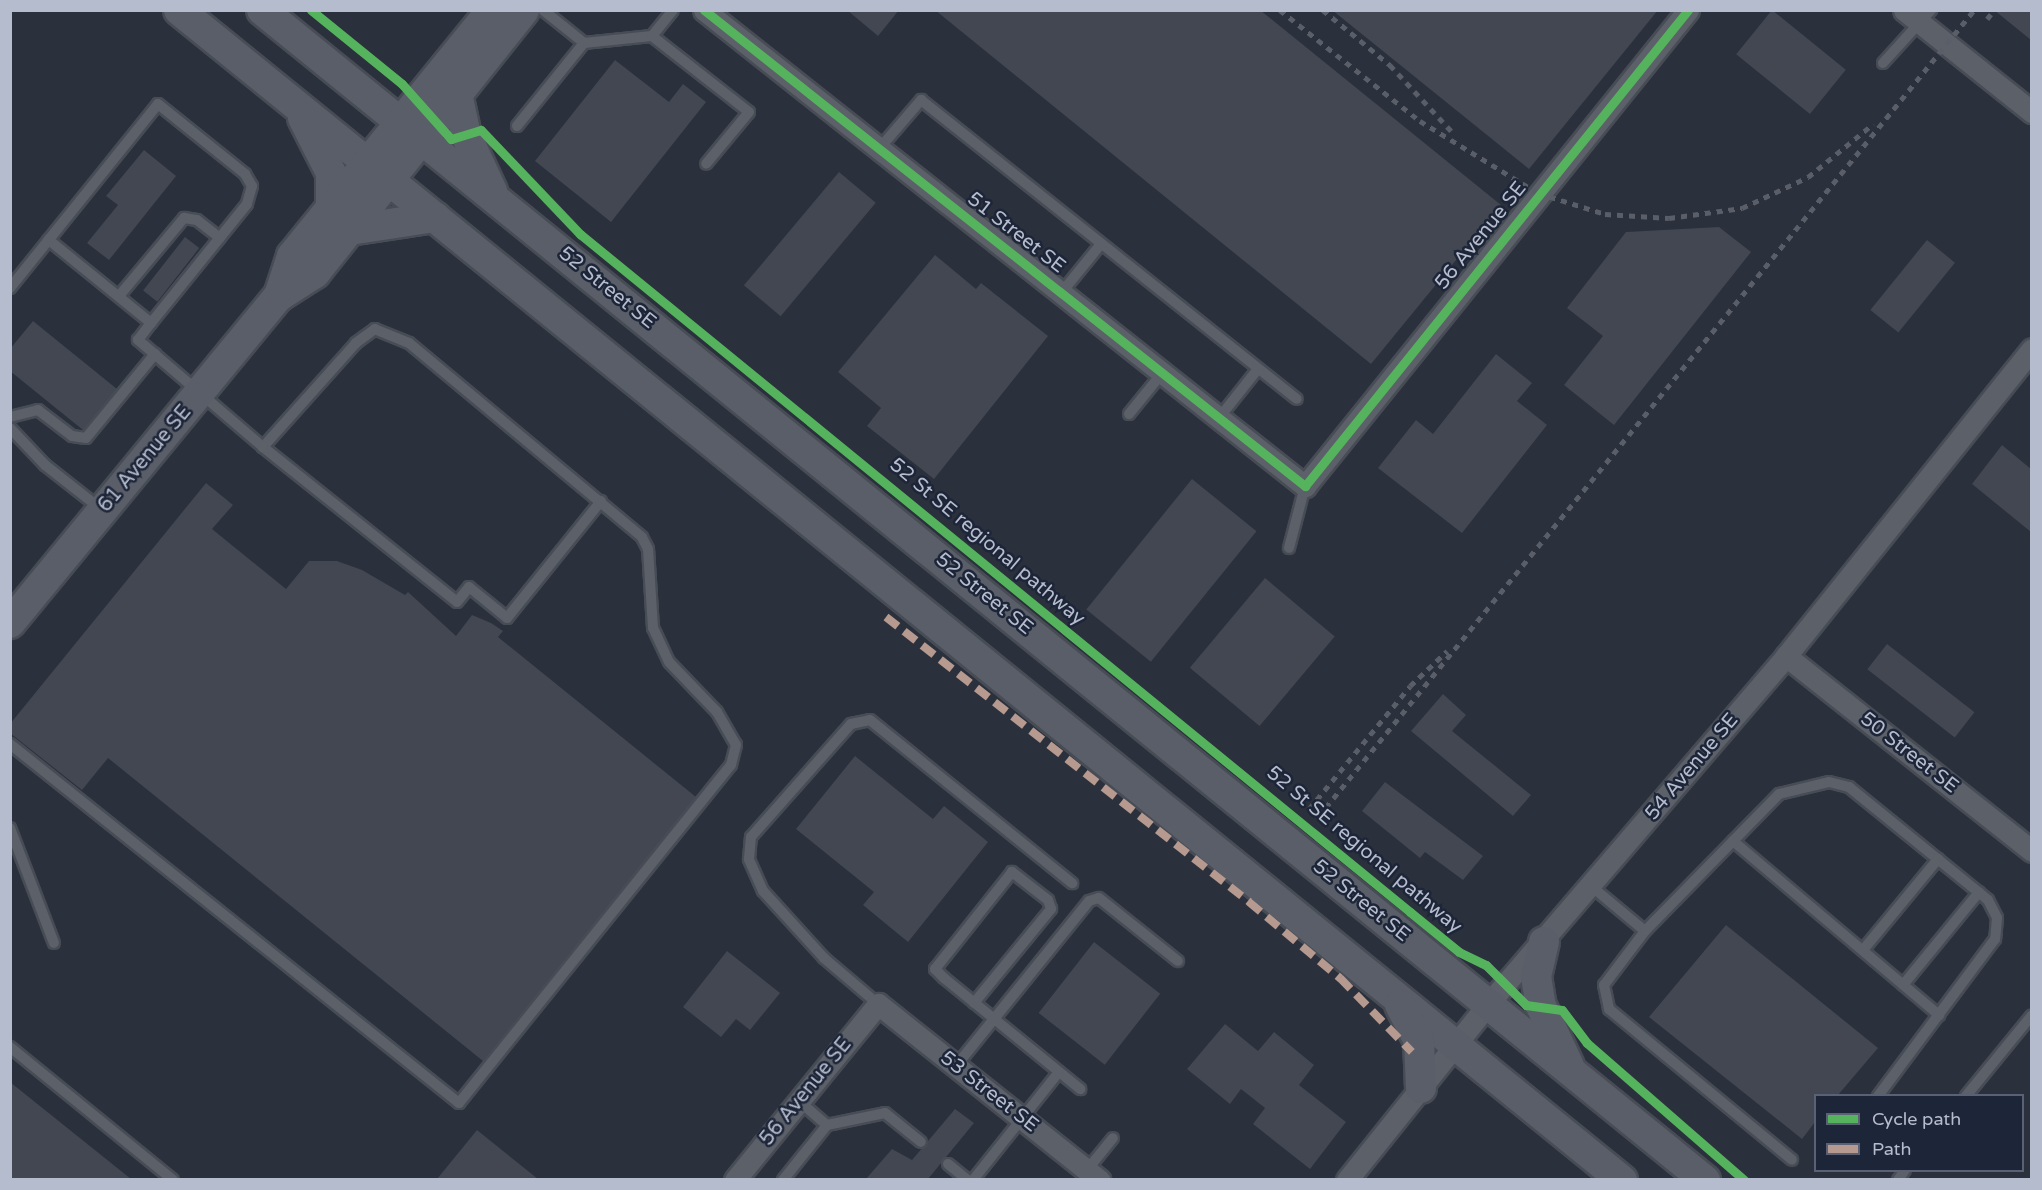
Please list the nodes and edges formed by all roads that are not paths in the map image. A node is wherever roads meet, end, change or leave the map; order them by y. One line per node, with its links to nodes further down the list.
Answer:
1 (180, 10): 14 (main road)
2 (262, 10): 16 (main road, 52 Street SE)
3 (492, 10): 16 (main road, 61 Avenue SE)
4 (524, 10): 13 (main road, 61 Avenue SE)
5 (543, 10): 11 (lane)
6 (673, 10): 10 (lane)
7 (704, 10): 19 (street, 51 Street SE)
8 (1688, 10): 43 (street, 56 Avenue SE)
9 (1918, 14): 12 (lane); 15 (street)
10 (652, 36): 11 (lane); 20 (lane)
11 (584, 43): 17 (lane)
12 (1883, 63)
13 (458, 98): 18 (main road, 61 Avenue SE); 22 (main road)
14 (296, 105): 21 (main road); 24 (main road)
15 (2031, 112)
16 (399, 122): 18 (main road, 52 Street SE); 21 (main road, 61 Avenue SE)
17 (517, 126)
18 (423, 141): 21 (main road, 61 Avenue SE); 22 (main road, 52 Street SE)
19 (879, 149): 27 (lane); 29 (street, 51 Street SE)
20 (706, 164)
21 (379, 172): 23 (main road); 24 (main road, 61 Avenue SE)
22 (495, 197): 66 (main road, 52 Street SE)
23 (435, 217): 24 (main road); 63 (main road)
24 (340, 220): 36 (main road, 61 Avenue SE)
25 (220, 238): 26 (lane); 30 (lane); 31 (lane)
26 (49, 240): 28 (lane); 30 (lane)
27 (1101, 244): 29 (lane); 34 (lane)
28 (10, 288)
29 (1062, 291): 35 (street, 51 Street SE)
30 (119, 296): 31 (lane)
31 (152, 323): 33 (lane)
32 (2031, 349): 48 (street, 54 Avenue SE)
33 (155, 354): 36 (lane); 39 (lane)
34 (1258, 369): 37 (lane); 40 (lane)
35 (1162, 372): 38 (lane); 40 (street, 51 Street SE)
36 (200, 394): 42 (lane); 45 (main road, 61 Avenue SE)
37 (1296, 399)
38 (1129, 414)
39 (10, 417)
40 (1219, 418): 43 (street, 51 Street SE)
41 (10, 428): 45 (lane)
42 (263, 447): 44 (lane); 44 (lane)
43 (1305, 486): 46 (lane)
44 (601, 501): 49 (lane)
45 (103, 510): 47 (main road, 61 Avenue SE)
46 (1289, 548)
47 (10, 623)
48 (1786, 656): 52 (street, 50 Street SE); 55 (street, 54 Avenue SE)
49 (10, 744)
50 (10, 828): 59 (lane)
51 (1733, 841): 53 (lane); 57 (lane); 60 (lane)
52 (2031, 851)
53 (1938, 859): 56 (lane); 60 (lane)
54 (1072, 883): 65 (lane)
55 (1591, 886): 57 (lane); 58 (street, 54 Avenue SE)
56 (1979, 892): 62 (lane); 67 (lane)
57 (1645, 931): 84 (lane)
58 (1544, 942): 66 (street, 54 Avenue SE); 73 (main road)
59 (54, 943)
60 (1863, 950): 62 (lane)
61 (1178, 961): 69 (lane)
62 (1903, 984): 67 (lane)
63 (1396, 996): 70 (main road); 75 (main road)
64 (974, 1002): 64 (lane); 69 (lane)
65 (878, 1004): 72 (street, 53 Street SE); 79 (street, 56 Avenue SE)
66 (1488, 1004): 70 (street, 54 Avenue SE); 73 (main road, 52 Street SE)
67 (1939, 1015): 77 (lane)
68 (2031, 1015): 78 (lane)
69 (995, 1019): 72 (lane); 74 (lane)
70 (1456, 1045): 75 (street, 54 Avenue SE); 93 (main road)
71 (10, 1047): 87 (lane)
72 (956, 1066): 80 (street, 53 Street SE)
73 (1572, 1071): 94 (main road, 52 Street SE)
74 (1059, 1072): 76 (lane); 80 (lane)
75 (1421, 1088): 92 (street, 54 Avenue SE)
76 (1080, 1089)
77 (1879, 1094)
78 (1967, 1094)
79 (799, 1101): 81 (lane); 88 (street, 56 Avenue SE)
80 (1022, 1118): 86 (street, 53 Street SE); 91 (lane)
81 (827, 1125): 83 (lane); 89 (lane)
82 (1113, 1138): 86 (lane)
83 (921, 1142)
84 (1792, 1160)
85 (948, 1164): 90 (lane)
86 (1093, 1175)
87 (173, 1179)
88 (735, 1179)
89 (783, 1179)
90 (968, 1179)
91 (973, 1179)
92 (1347, 1179)
93 (1622, 1179)
94 (1705, 1179)

